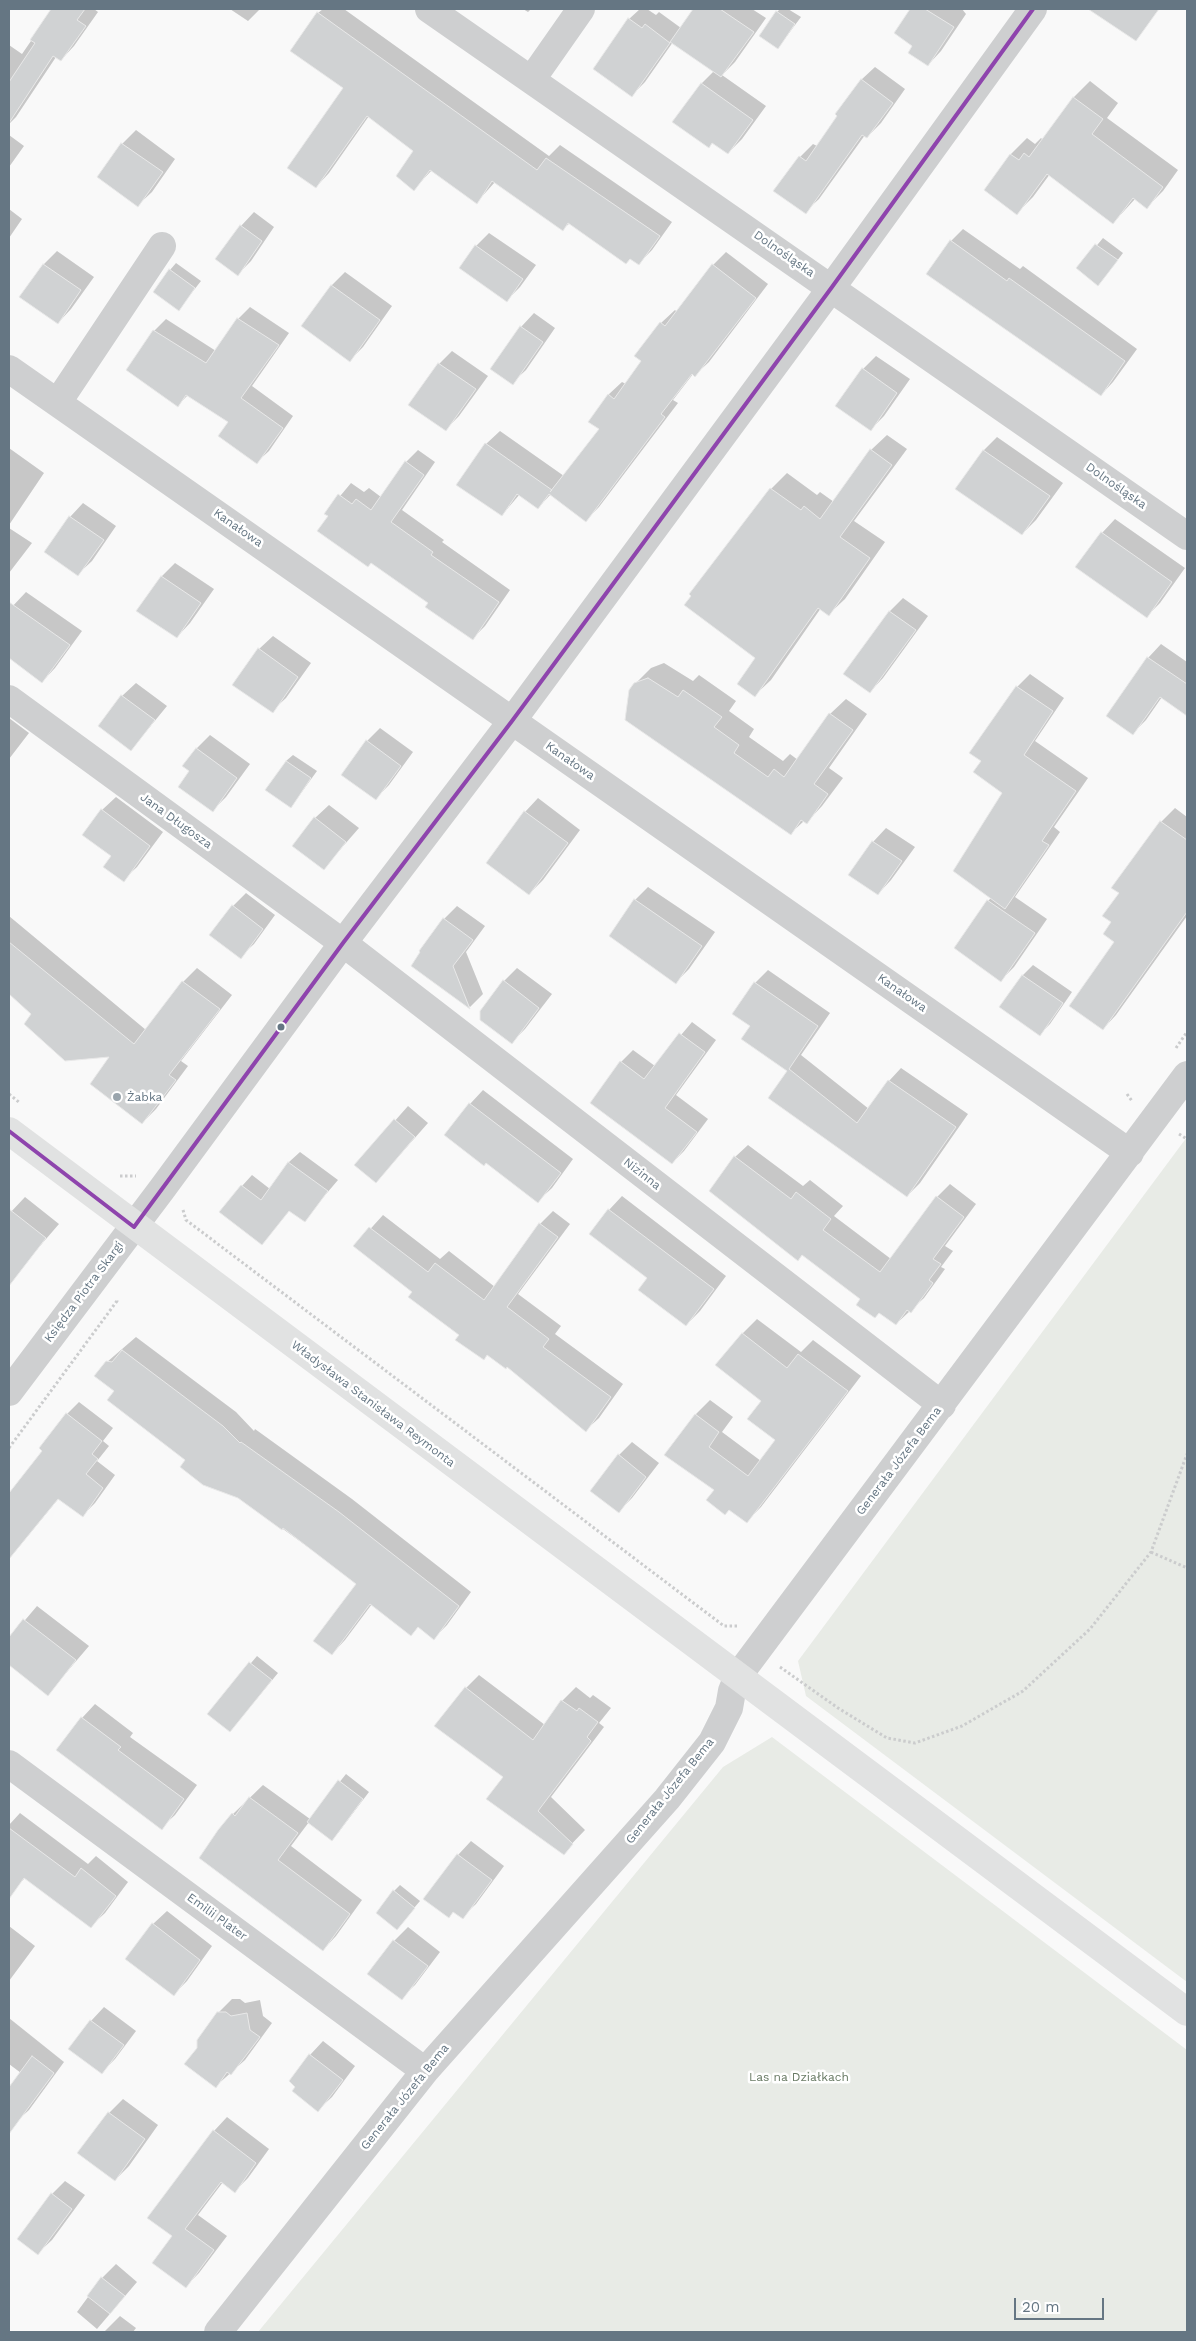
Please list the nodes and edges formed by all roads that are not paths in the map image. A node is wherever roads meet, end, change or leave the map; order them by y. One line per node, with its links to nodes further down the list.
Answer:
1 (429, 9): 4 (street, Dolnośląska)
2 (581, 9): 4 (street)
3 (1033, 9): 6 (street, Księdza Piotra Skargi)
4 (532, 78): 6 (street, Dolnośląska)
5 (162, 246): 8 (street)
6 (832, 287): 9 (street, Dolnośląska); 11 (street, Księdza Piotra Skargi)
7 (9, 369): 8 (street, Kanałowa)
8 (58, 402): 11 (street, Kanałowa)
9 (1187, 536)
10 (9, 699): 12 (street, Jana Długosza)
11 (512, 721): 12 (street, Księdza Piotra Skargi); 15 (street, Kanałowa)
12 (343, 943): 16 (street, Księdza Piotra Skargi); 18 (street, Nizinna)
13 (1187, 1075): 15 (street, Generała Józefa Bema)
14 (9, 1132): 16 (main road, Władysława Stanisława Reymonta)
15 (1130, 1154): 18 (street, Generała Józefa Bema)
16 (134, 1227): 17 (street, Księdza Piotra Skargi); 19 (main road, Władysława Stanisława Reymonta)
17 (9, 1392)
18 (942, 1405): 19 (street, Generała Józefa Bema)
19 (738, 1676): 21 (main road, Władysława Stanisława Reymonta); 22 (street, Generała Józefa Bema)
20 (9, 1764): 22 (street, Emilii Plater)
21 (1187, 2012)
22 (425, 2070): 23 (street, Generała Józefa Bema)
23 (218, 2332)

